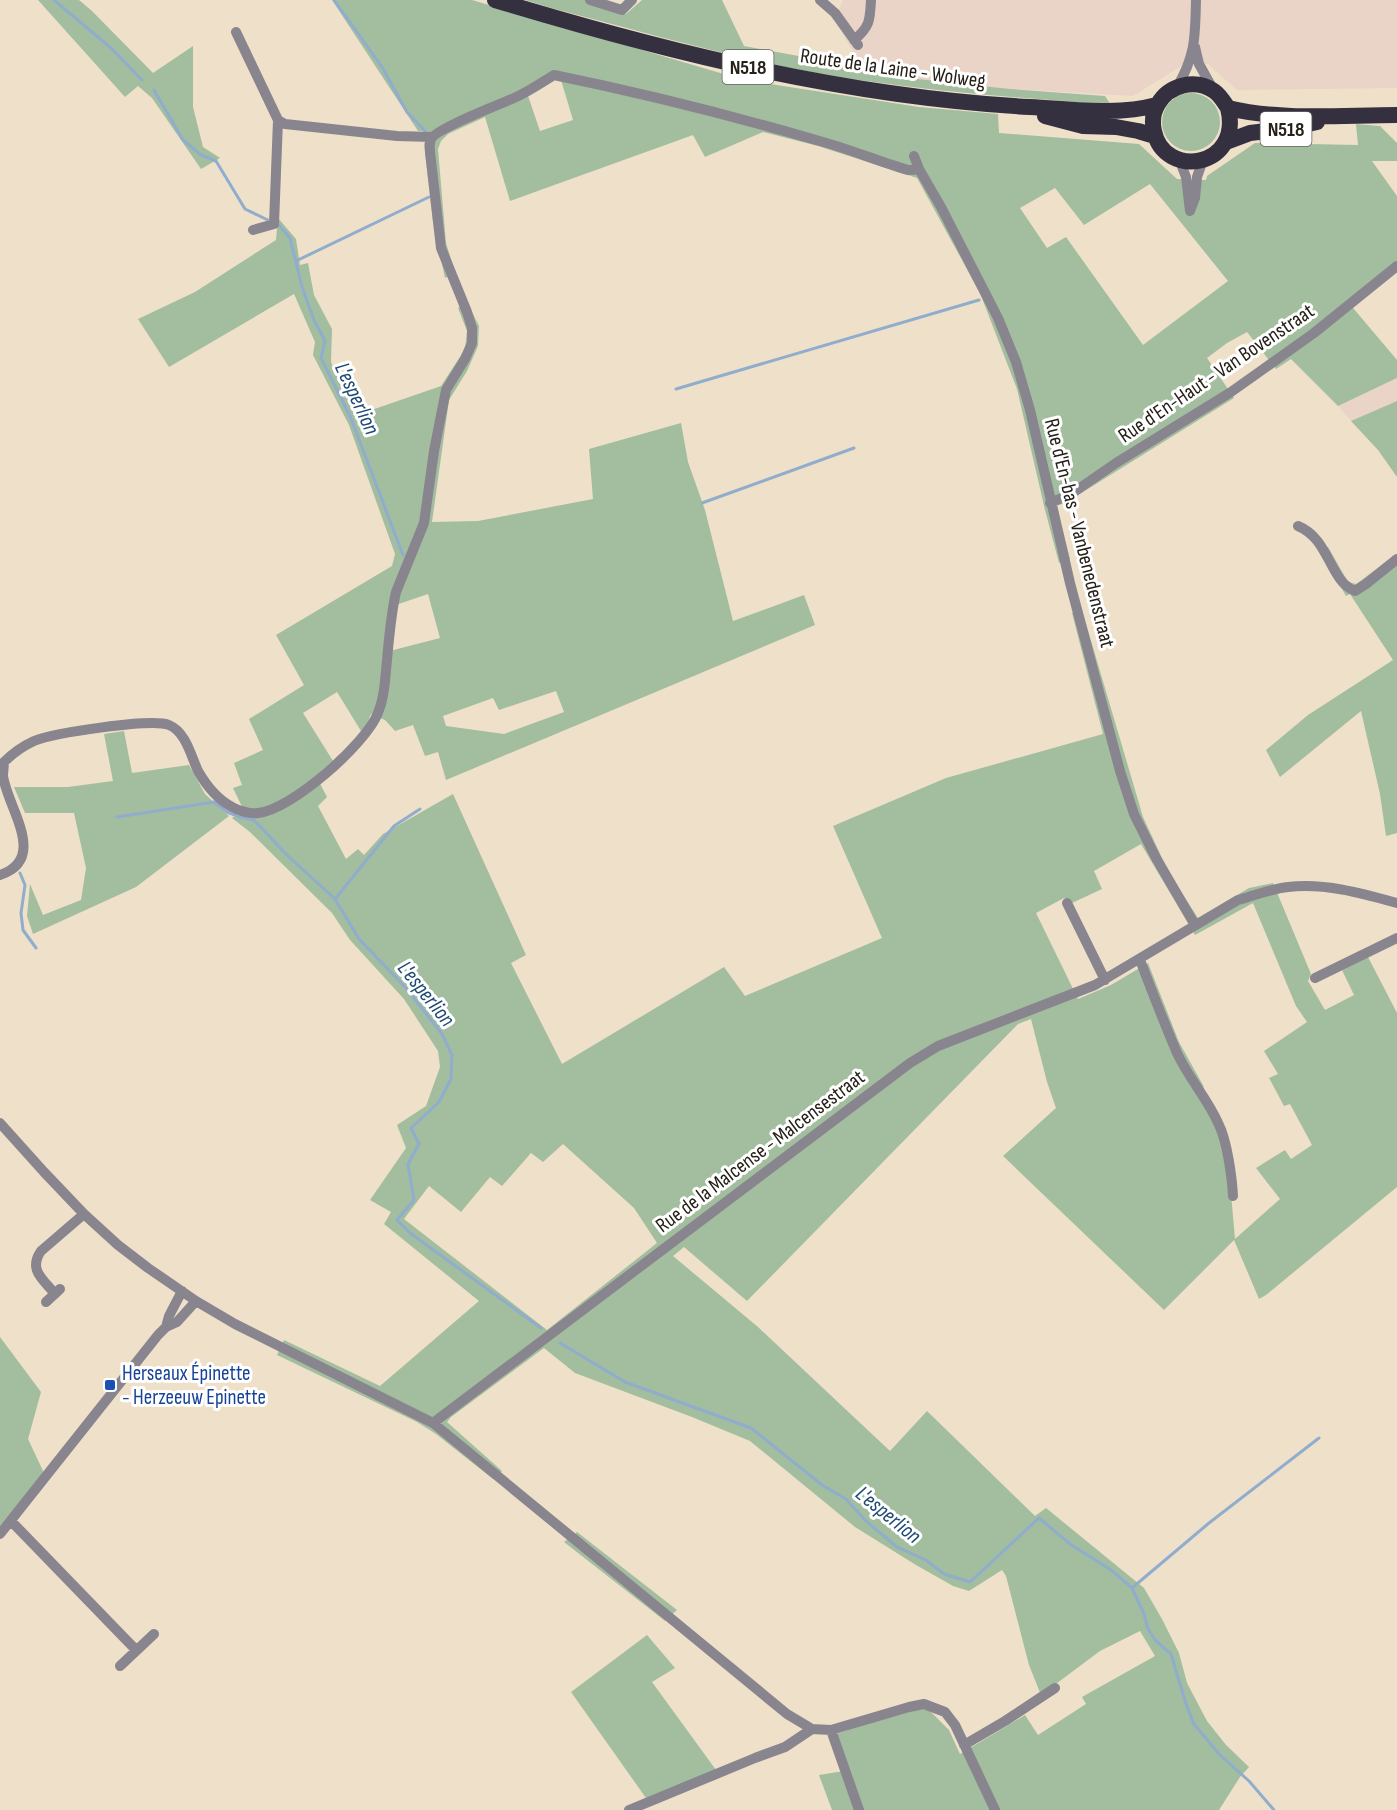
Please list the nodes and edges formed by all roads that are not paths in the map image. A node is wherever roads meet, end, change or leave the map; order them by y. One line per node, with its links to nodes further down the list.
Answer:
1 (495, 0): 12 (highway, Route de la Laine - Wolweg / N518)
2 (590, 0): 3 (street)
3 (632, 0)
4 (819, 0): 5 (street)
5 (871, 0)
6 (1196, 0): 8 (street)
7 (236, 32): 16 (street)
8 (1194, 45): 9 (street); 10 (street)
9 (1177, 87): 10 (highway); 11 (highway)
10 (1214, 91): 13 (highway)
11 (1157, 105): 12 (highway, Route de la Laine - Wolweg / N518); 17 (highway)
12 (1007, 106): 17 (highway, Route de la Laine - Wolweg / N518)
13 (1228, 108): 14 (highway, N518); 19 (highway, N518)
14 (1347, 115): 15 (highway, N518); 19 (highway, N518)
15 (1397, 115)
16 (278, 120): 18 (street); 24 (street)
17 (1155, 136): 21 (highway)
18 (432, 137): 23 (street); 29 (street)
19 (1226, 142): 22 (highway, N518)
20 (914, 156): 23 (street, Rue d'En-bas - Vanbenedenstraat)
21 (1179, 159): 22 (highway); 22 (street)
22 (1203, 160)
23 (919, 169): 26 (street, Rue d'En-bas - Vanbenedenstraat)
24 (253, 230)
25 (1397, 265): 26 (street, Rue d'En-Haut - Van Bovenstraat)
26 (1050, 503): 32 (street, Rue d'En-bas - Vanbenedenstraat)
27 (1298, 526): 28 (street)
28 (1397, 560)
29 (0, 875)
30 (1067, 903): 36 (street)
31 (1397, 903): 32 (street, Rue de la Malcense - Malcensestraat)
32 (1195, 925): 34 (street, Rue de la Malcense - Malcensestraat)
33 (1397, 938): 35 (street)
34 (1140, 960): 36 (street, Rue de la Malcense - Malcensestraat); 38 (street)
35 (1315, 978)
36 (1105, 980): 44 (street, Rue de la Malcense - Malcensestraat)
37 (0, 1123): 39 (street)
38 (1233, 1196)
39 (84, 1214): 40 (street); 42 (street)
40 (182, 1292): 41 (street); 43 (street)
41 (196, 1301): 43 (street); 44 (street)
42 (46, 1302)
43 (166, 1327): 45 (street)
44 (433, 1423): 51 (street)
45 (11, 1521): 46 (street); 48 (street)
46 (0, 1534)
47 (154, 1634): 48 (street)
48 (136, 1650): 49 (street)
49 (120, 1666)
50 (1055, 1688): 53 (street)
51 (812, 1729): 52 (street); 54 (street)
52 (831, 1730): 53 (street); 55 (street)
53 (964, 1745): 56 (street)
54 (629, 1810)
55 (859, 1810)
56 (996, 1810)

